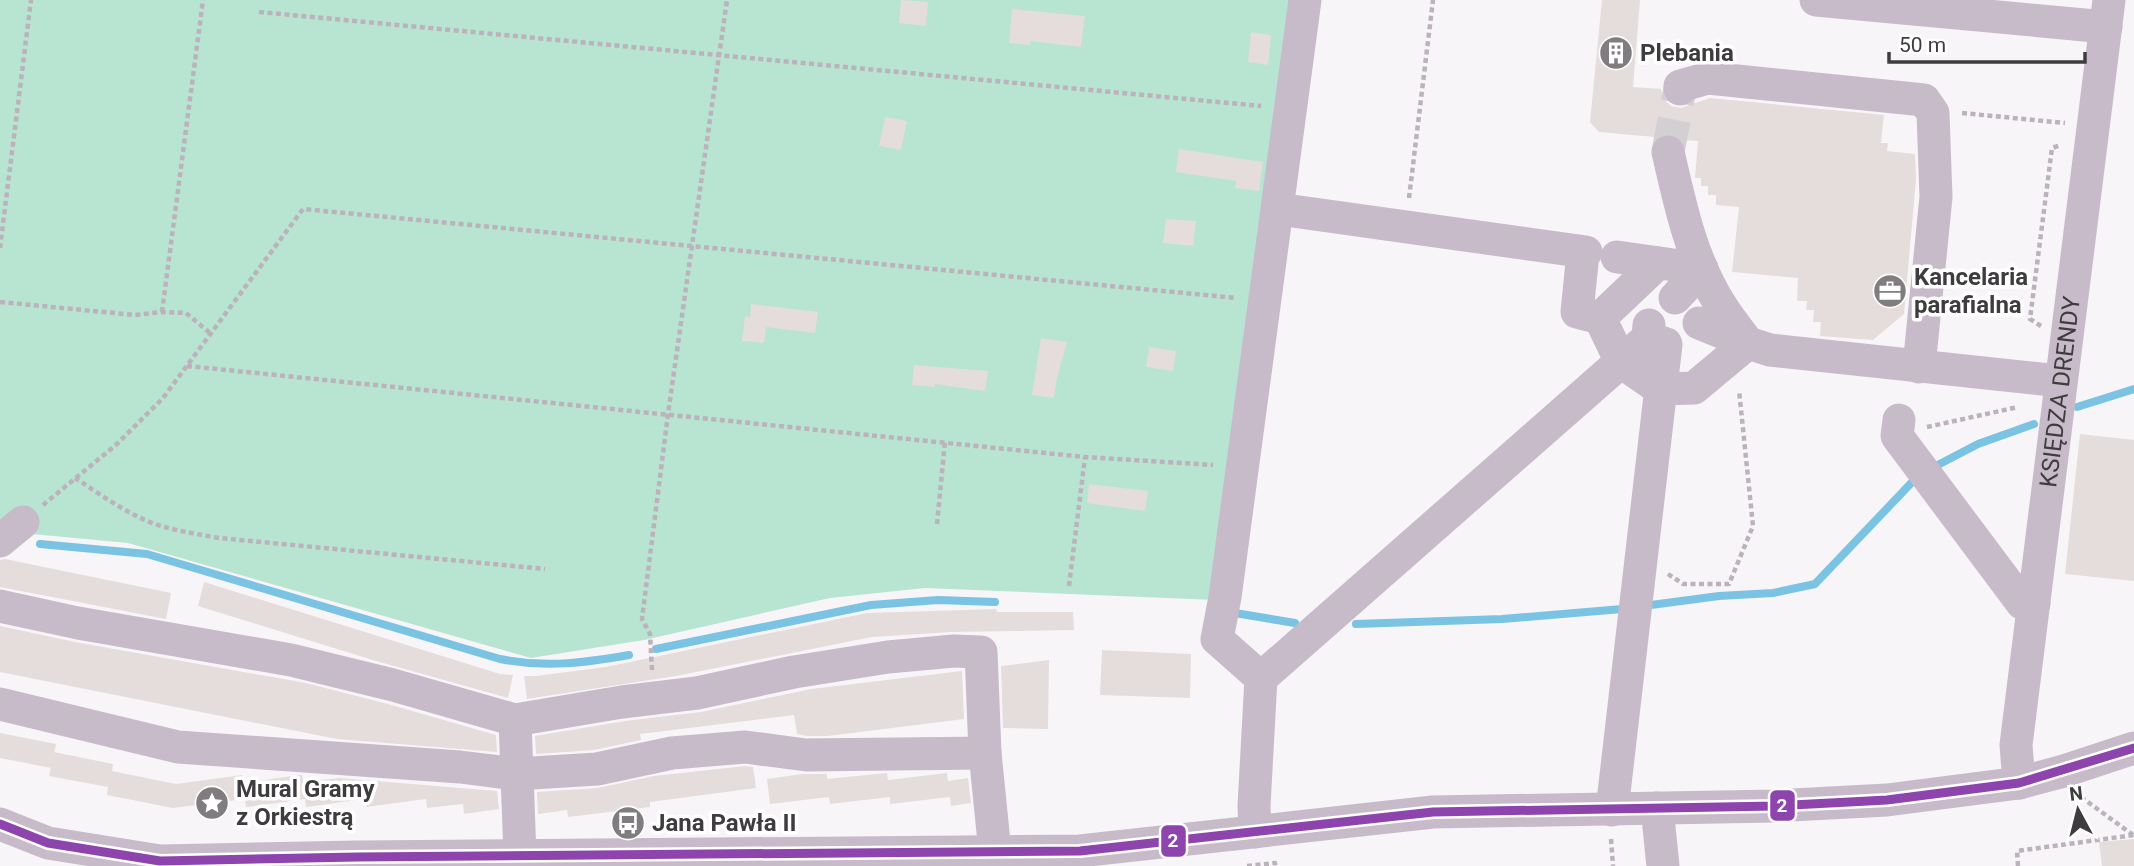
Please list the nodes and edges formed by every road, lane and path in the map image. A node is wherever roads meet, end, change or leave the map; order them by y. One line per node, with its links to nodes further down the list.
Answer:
1 (30, 0): 18 (path)
2 (203, 0): 25 (path)
3 (727, 0): 9 (path)
4 (1305, 0): 11 (street)
5 (1433, 0): 16 (path)
6 (1816, 0): 8 (street)
7 (259, 12): 9 (path)
8 (2108, 14): 13 (street, KSIĘDZA DRENDY)
9 (719, 56): 11 (path); 17 (path)
10 (1680, 89): 32 (street)
11 (1291, 109): 15 (street)
12 (1955, 112): 13 (path)
13 (2093, 125): 33 (street, KSIĘDZA DRENDY)
14 (1668, 152): 21 (street)
15 (1278, 209): 16 (street); 23 (street)
16 (1406, 226): 19 (street)
17 (693, 247): 23 (path); 28 (path); 36 (path)
18 (0, 248)
19 (1595, 257): 20 (street); 26 (street)
20 (1658, 262): 21 (street); 26 (street)
21 (1702, 269): 22 (street); 29 (street)
22 (1675, 298)
23 (1266, 301): 40 (street)
24 (0, 302): 25 (path)
25 (162, 312): 28 (path)
26 (1600, 317): 30 (street)
27 (1699, 323): 29 (street)
28 (210, 333): 31 (path)
29 (1759, 346): 32 (street); 34 (street)
30 (1621, 362): 34 (street); 34 (street); 49 (street)
31 (186, 366): 36 (path); 41 (path)
32 (1909, 371): 33 (street)
33 (2045, 380): 37 (path); 47 (street, KSIĘDZA DRENDY)
34 (1660, 389): 44 (street)
35 (1738, 395): 44 (path)
36 (668, 414): 38 (path); 50 (path)
37 (1899, 423): 47 (street)
38 (945, 442): 39 (path); 42 (path)
39 (1085, 457): 40 (path); 46 (path)
40 (1243, 467): 49 (street)
41 (75, 478): 43 (path); 45 (path)
42 (937, 524)
43 (12, 531)
44 (1641, 556): 58 (street)
45 (545, 569)
46 (1069, 586)
47 (2034, 604): 56 (street, KSIĘDZA DRENDY)
48 (0, 606): 52 (street)
49 (1261, 678): 60 (street)
50 (653, 698): 52 (street); 54 (street)
51 (0, 705): 55 (street)
52 (515, 720): 55 (street)
53 (2134, 748): 56 (street)
54 (985, 753): 55 (street); 62 (street)
55 (516, 774): 63 (street)
56 (2019, 783): 57 (street)
57 (1657, 808): 58 (street); 70 (street)
58 (1611, 819): 60 (street); 69 (path)
59 (0, 824): 66 (street)
60 (1255, 832): 62 (street)
61 (2134, 835): 71 (path)
62 (995, 852): 64 (street)
63 (520, 856): 65 (street); 66 (street)
64 (893, 859): 65 (street)
65 (701, 860)
66 (358, 861)
67 (1250, 866): 68 (path)
68 (1275, 866)
69 (1613, 866)
70 (1663, 866)
71 (2018, 866)

